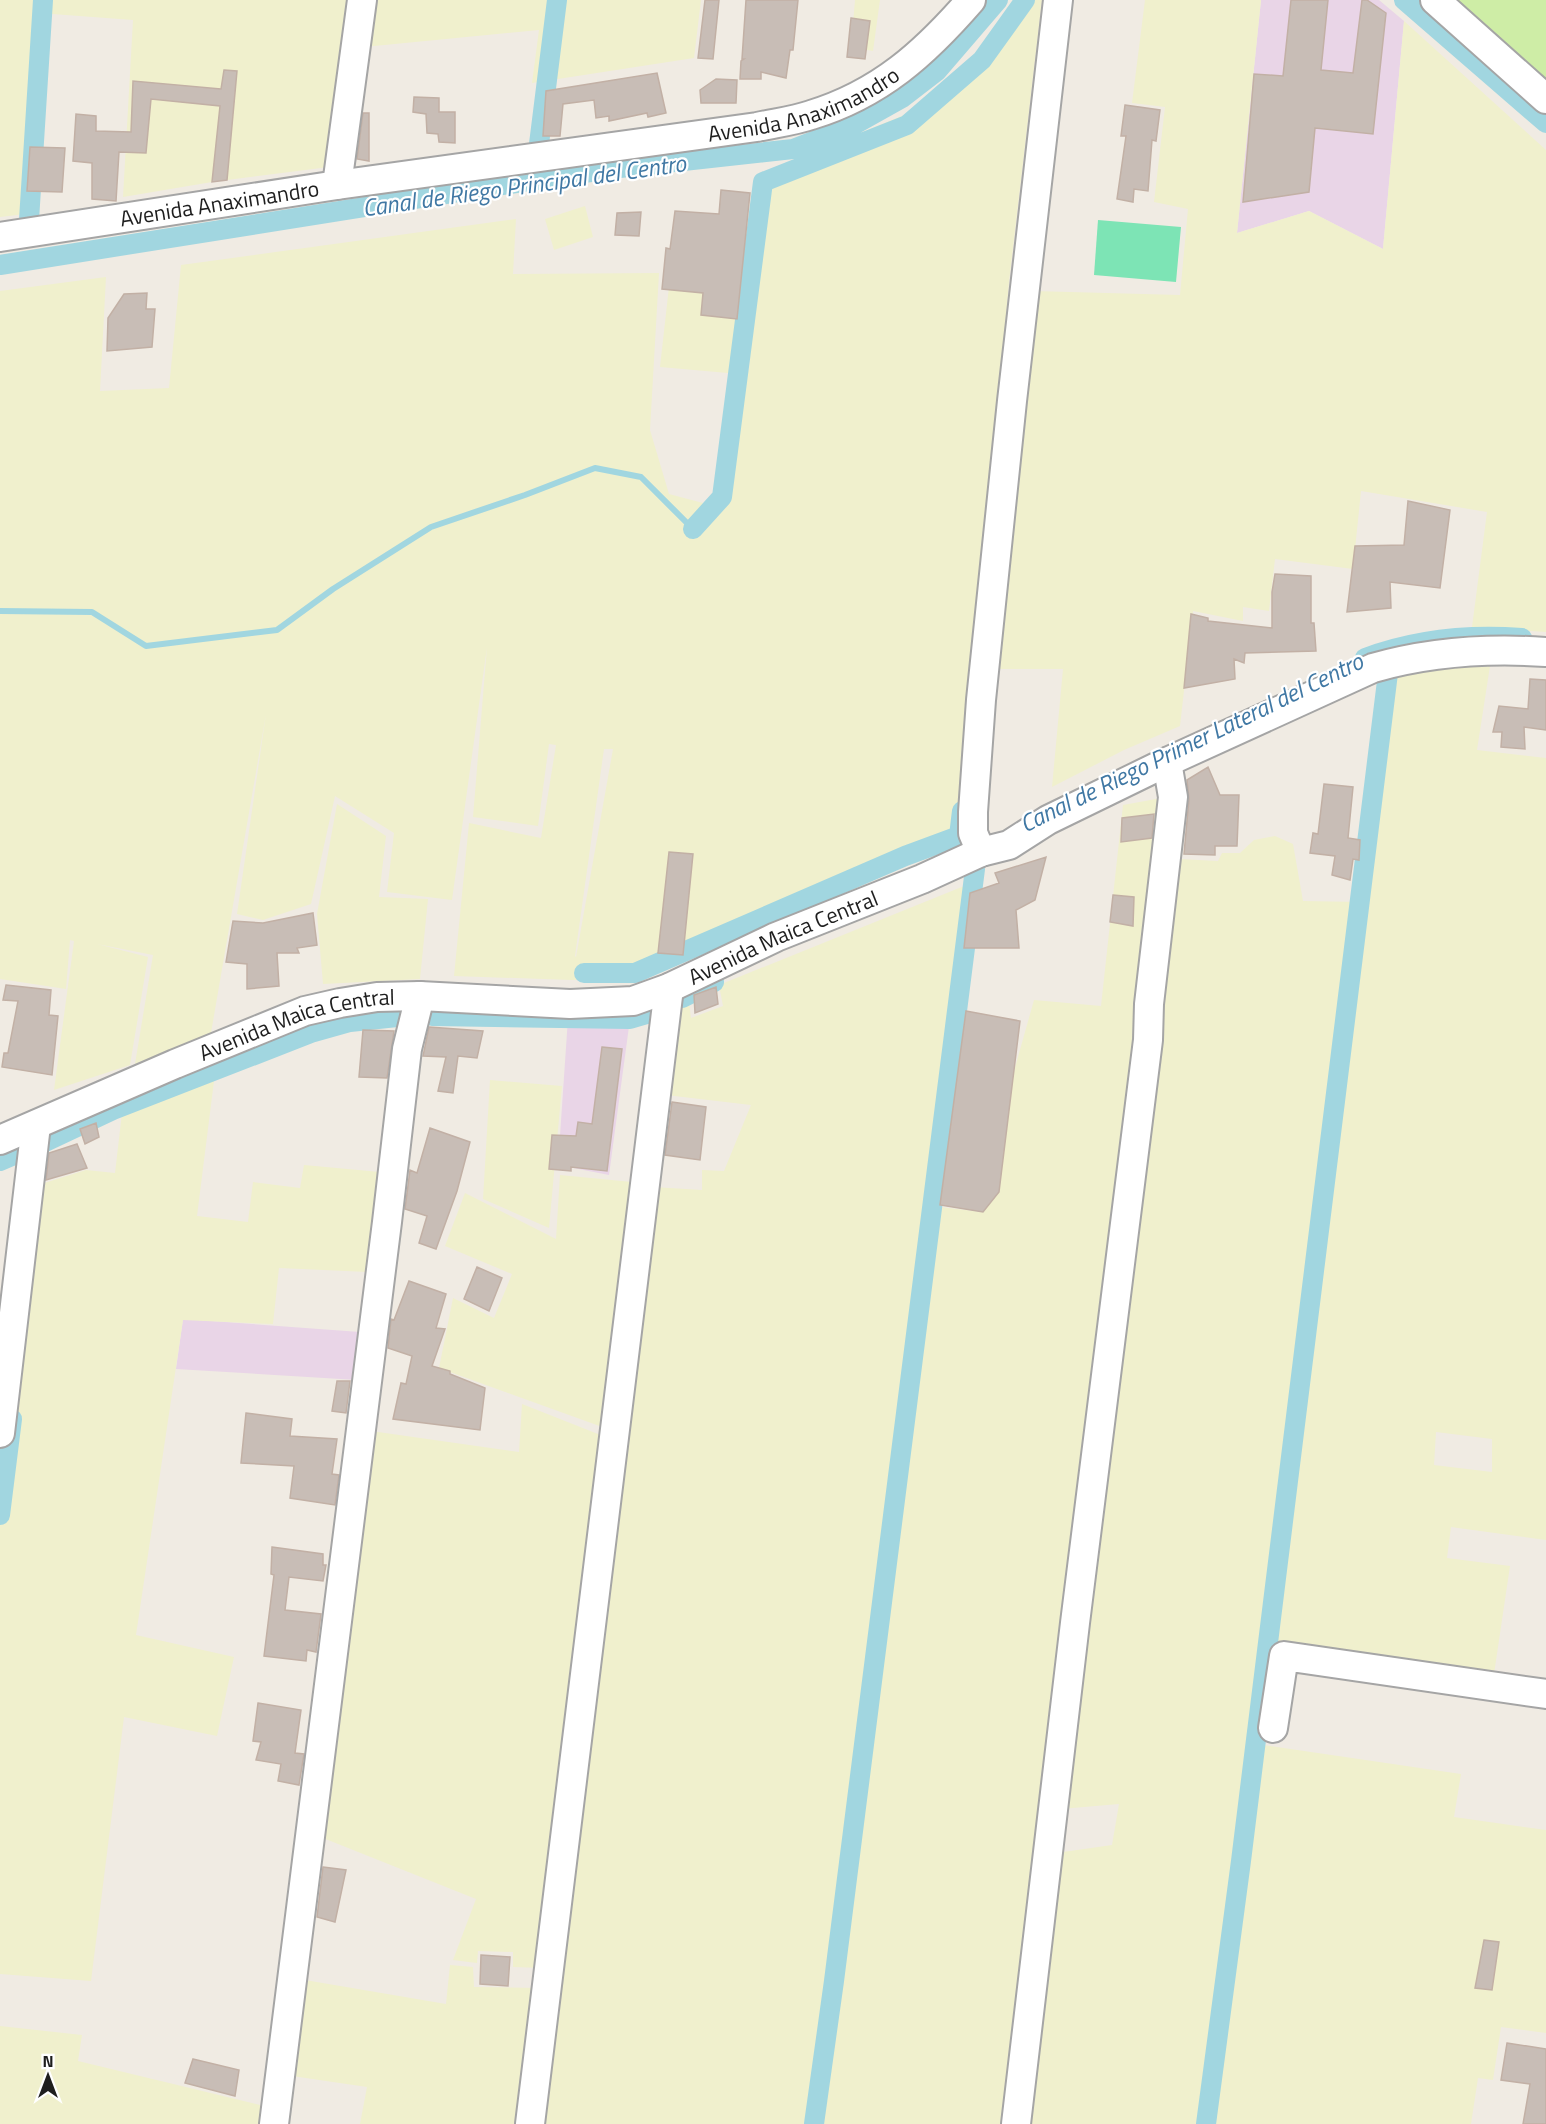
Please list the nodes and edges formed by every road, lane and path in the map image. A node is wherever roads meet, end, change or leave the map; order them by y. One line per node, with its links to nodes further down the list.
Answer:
1 (362, 0): 6 (street)
2 (971, 0): 6 (street, Avenida Anaximandro)
3 (1058, 0): 10 (street)
4 (1435, 0): 5 (street)
5 (1546, 99)
6 (337, 185): 7 (street, Avenida Anaximandro)
7 (0, 237)
8 (1546, 651): 9 (street, Avenida Maica Central)
9 (1167, 762): 10 (street, Avenida Maica Central); 20 (street)
10 (981, 852): 11 (street, Avenida Maica Central)
11 (669, 988): 12 (street, Avenida Maica Central); 19 (street)
12 (420, 996): 13 (street, Avenida Maica Central); 18 (street)
13 (36, 1125): 14 (street, Avenida Maica Central); 15 (street)
14 (0, 1140)
15 (0, 1433)
16 (1546, 1694): 17 (street)
17 (1273, 1728)
18 (274, 2124)
19 (530, 2124)
20 (1016, 2124)

